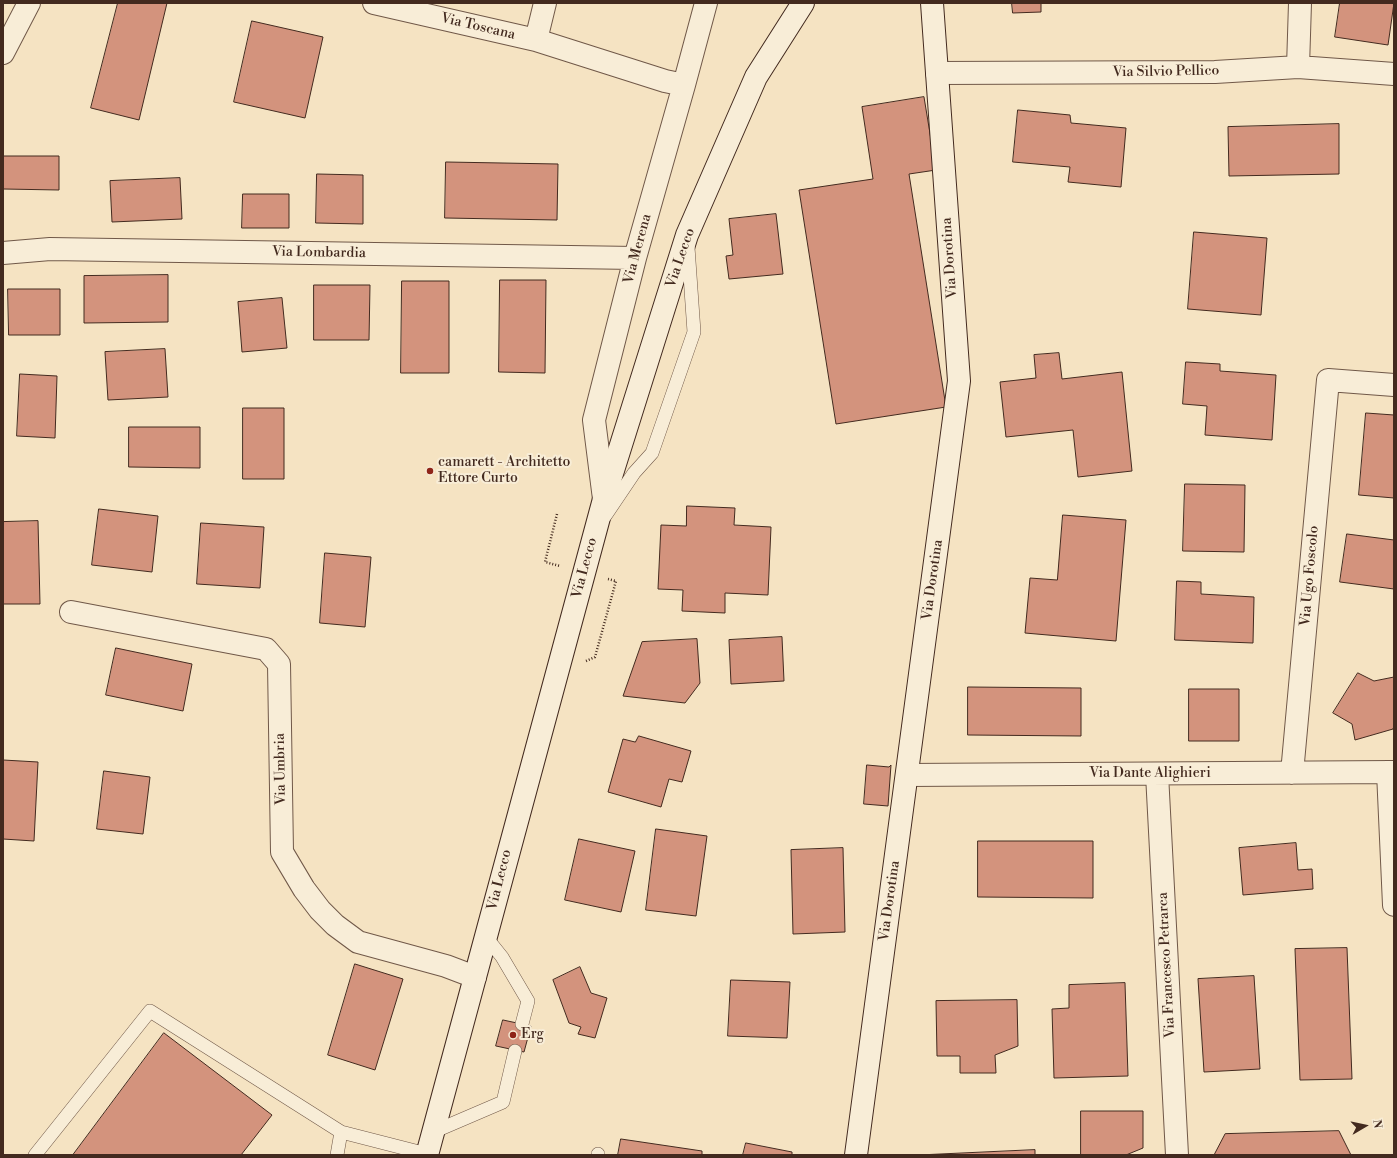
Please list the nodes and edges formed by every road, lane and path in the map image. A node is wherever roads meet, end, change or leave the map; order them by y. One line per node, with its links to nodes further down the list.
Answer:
1 (29, 3): 9 (street)
2 (374, 3): 8 (street, Via Toscana)
3 (545, 3): 8 (street)
4 (706, 3): 13 (street, Via Merena)
5 (804, 3): 14 (street, Via Lecco)
6 (932, 3): 11 (street, Via Dorotina)
7 (1300, 3): 10 (street)
8 (536, 40): 13 (street, Via Toscana)
9 (3, 53)
10 (1298, 67): 11 (street, Via Silvio Pellico); 12 (street, Via Silvio Pellico)
11 (937, 73): 28 (street, Via Dorotina)
12 (1394, 74)
13 (684, 85): 16 (street, Via Merena)
14 (687, 235): 18 (street, Via Lecco); 20 (lane)
15 (3, 253): 16 (street, Via Lombardia)
16 (635, 258): 18 (street, Via Merena)
17 (1394, 385): 26 (street, Via Ugo Foscolo)
18 (604, 499): 20 (street, Via Lecco)
19 (556, 514): 21 (path)
20 (595, 531): 30 (street, Via Lecco)
21 (545, 562)
22 (616, 581): 24 (path)
23 (71, 612): 31 (street, Via Umbria)
24 (582, 663)
25 (1391, 772): 26 (street, Via Dante Alighieri); 29 (street)
26 (1292, 773): 27 (street, Via Dante Alighieri)
27 (1157, 774): 28 (street, Via Dante Alighieri); 40 (street, Via Francesco Petrarca)
28 (907, 775): 39 (street, Via Dorotina)
29 (1394, 905)
30 (486, 937): 31 (street, Via Lecco); 32 (lane)
31 (475, 977): 35 (street, Via Lecco)
32 (522, 1024)
33 (516, 1050): 35 (lane)
34 (341, 1132): 36 (lane); 37 (lane); 38 (lane)
35 (433, 1132): 36 (street, Via Lecco)
36 (427, 1154)
37 (35, 1155)
38 (337, 1155)
39 (856, 1155)
40 (1177, 1155)

